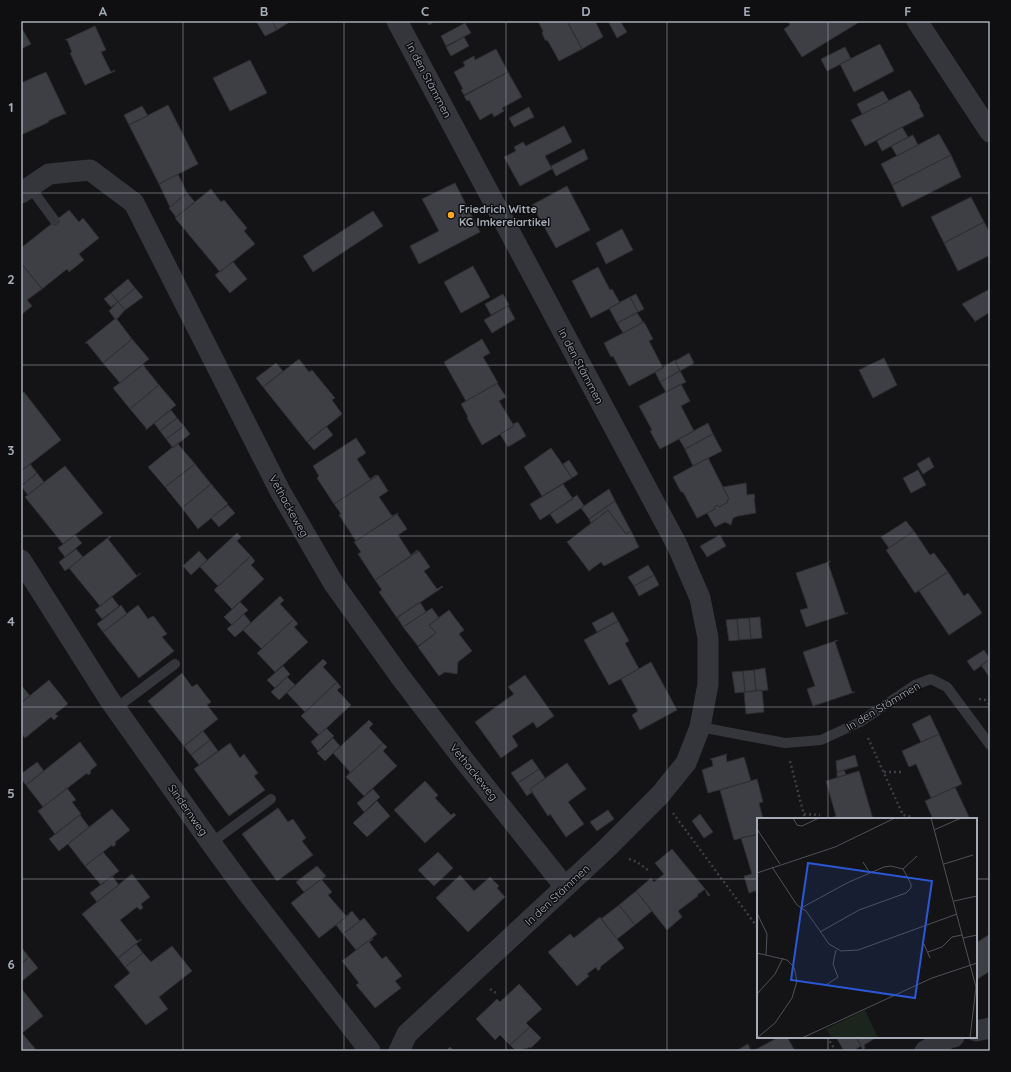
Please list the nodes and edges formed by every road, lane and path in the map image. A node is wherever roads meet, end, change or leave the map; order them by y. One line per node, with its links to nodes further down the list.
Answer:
1 (397, 21): 10 (street, In den Stämmen)
2 (917, 21): 3 (street)
3 (990, 132)
4 (26, 190): 5 (lane); 22 (street, Vethackeweg)
5 (55, 221)
6 (21, 560): 8 (street, Sindernweg)
7 (175, 664): 8 (lane)
8 (116, 708): 21 (street, Sindernweg)
9 (860, 722): 11 (lane, In den Stämmen); 12 (lane, In den Stämmen); 13 (path)
10 (700, 727): 11 (lane, In den Stämmen); 15 (street, In den Stämmen)
11 (785, 743): 17 (path)
12 (990, 745)
13 (884, 772): 14 (path); 20 (path)
14 (903, 772)
15 (660, 795): 22 (street, In den Stämmen); 23 (path)
16 (271, 799): 21 (lane)
17 (804, 814): 18 (path); 19 (path)
18 (820, 815)
19 (805, 818)
20 (912, 818)
21 (211, 843): 28 (street, Sindernweg)
22 (565, 887): 29 (street, In den Stämmen)
23 (757, 927)
24 (990, 1028): 25 (street)
25 (977, 1032)
26 (828, 1038): 30 (path)
27 (949, 1038): 31 (street)
28 (370, 1051)
29 (399, 1051)
30 (836, 1051)
31 (925, 1051)

